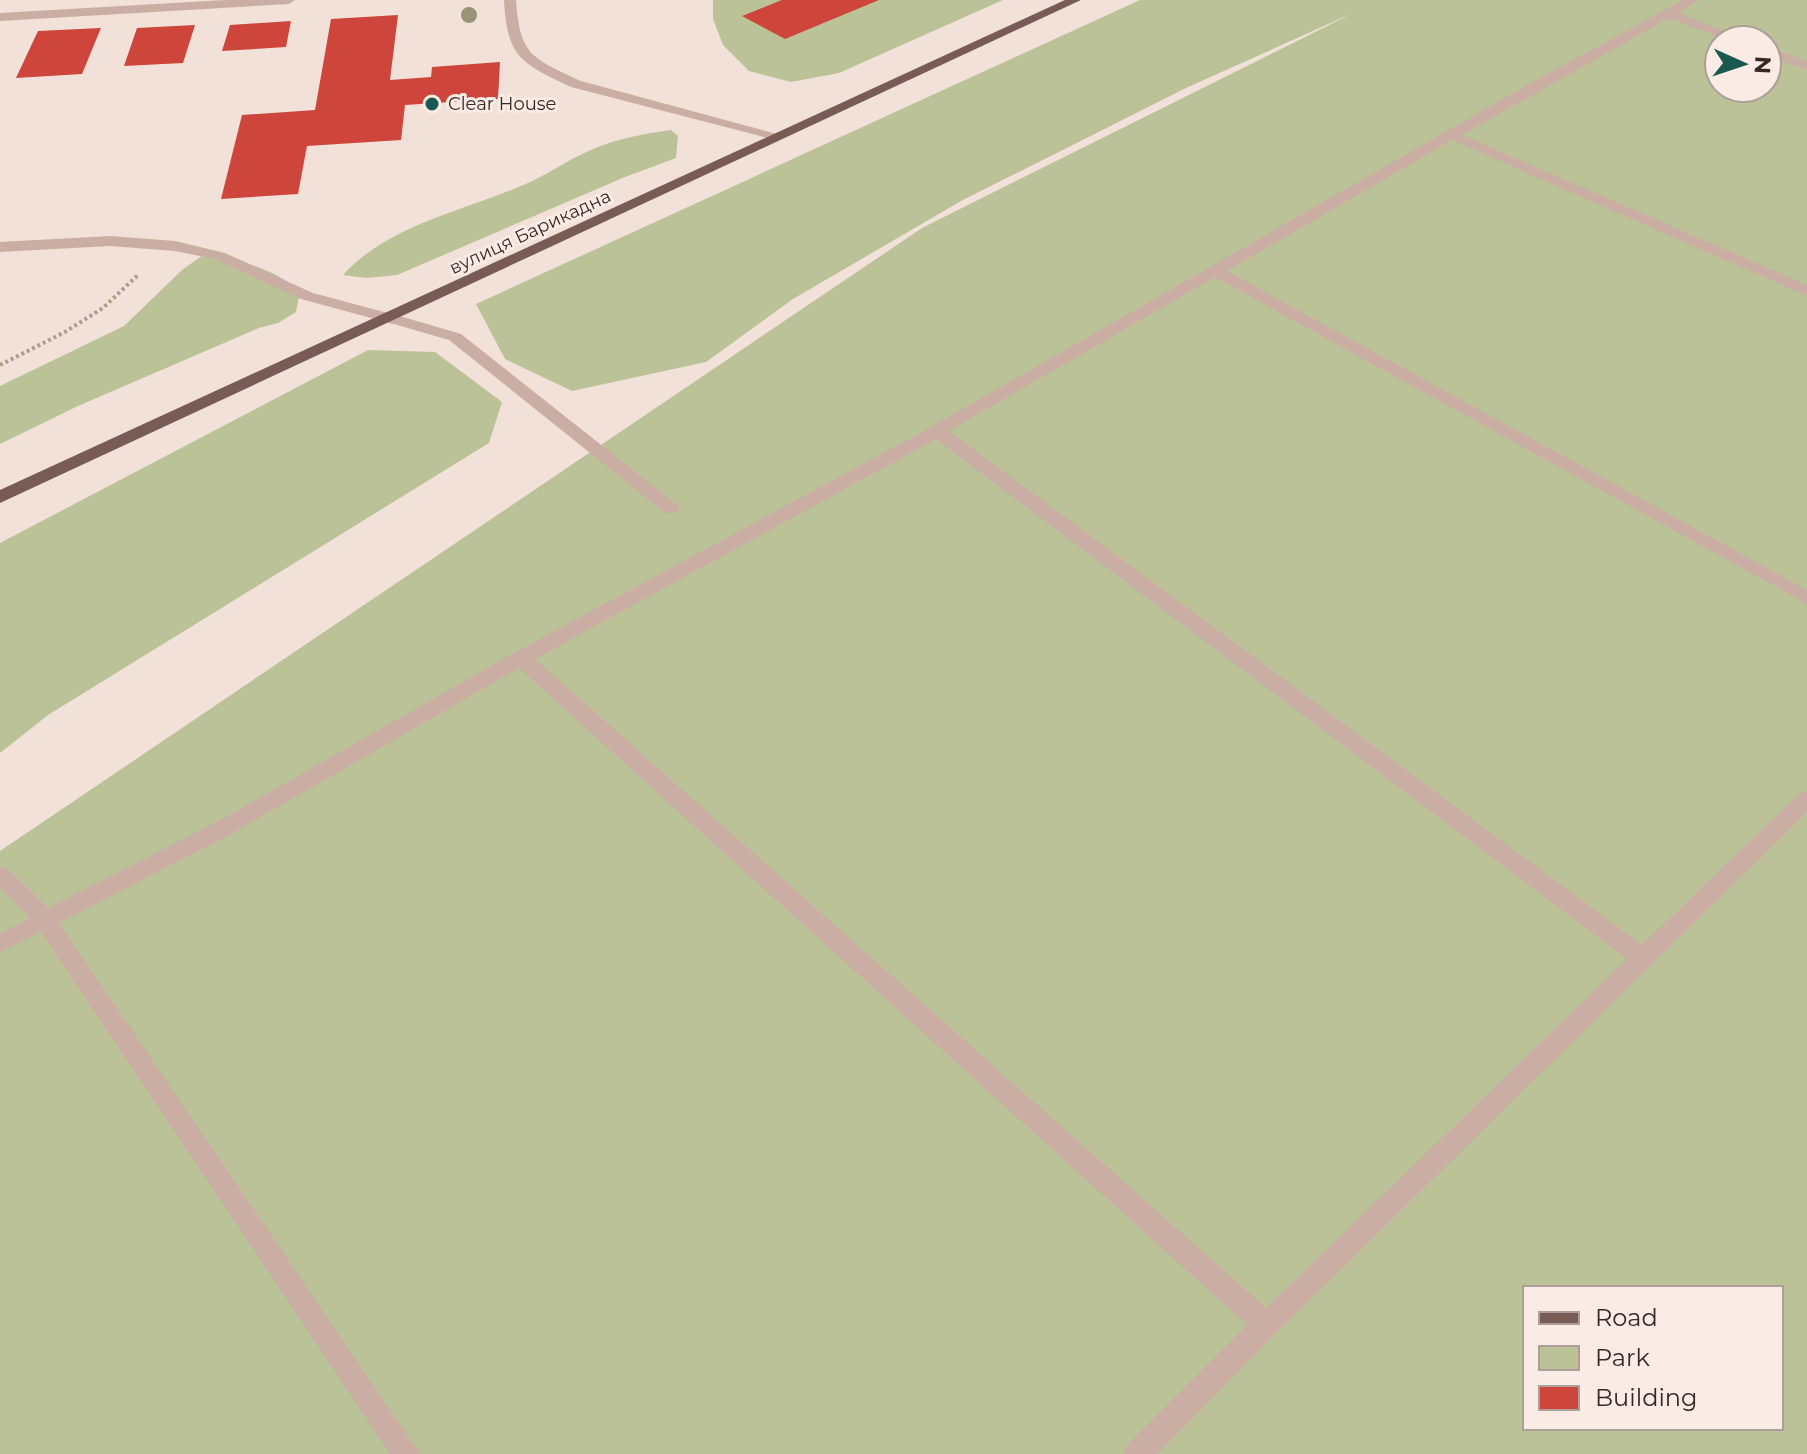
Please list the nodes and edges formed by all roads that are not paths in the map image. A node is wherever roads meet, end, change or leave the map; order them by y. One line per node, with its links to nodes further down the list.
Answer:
1 (289, 0): 6 (street)
2 (510, 0): 11 (street)
3 (1075, 0): 11 (main road, вулиця Барикадна)
4 (1692, 0): 5 (street)
5 (1668, 13): 7 (street); 10 (street)
6 (0, 17)
7 (1703, 26)
8 (1783, 57): 9 (street)
9 (1807, 66)
10 (1451, 135): 13 (street); 14 (street)
11 (777, 136): 15 (main road, вулиця Барикадна)
12 (0, 247): 15 (street)
13 (1216, 271): 16 (street); 19 (street)
14 (1807, 291)
15 (393, 319): 17 (main road, вулиця Барикадна); 18 (street)
16 (937, 431): 20 (street); 25 (street)
17 (0, 497)
18 (671, 509)
19 (1807, 598)
20 (521, 658): 23 (street); 26 (street)
21 (1807, 799): 25 (street)
22 (0, 875): 23 (street)
23 (44, 918): 24 (street); 27 (street)
24 (0, 943)
25 (1642, 958): 26 (street)
26 (1266, 1325): 28 (street)
27 (406, 1454)
28 (1138, 1454)

